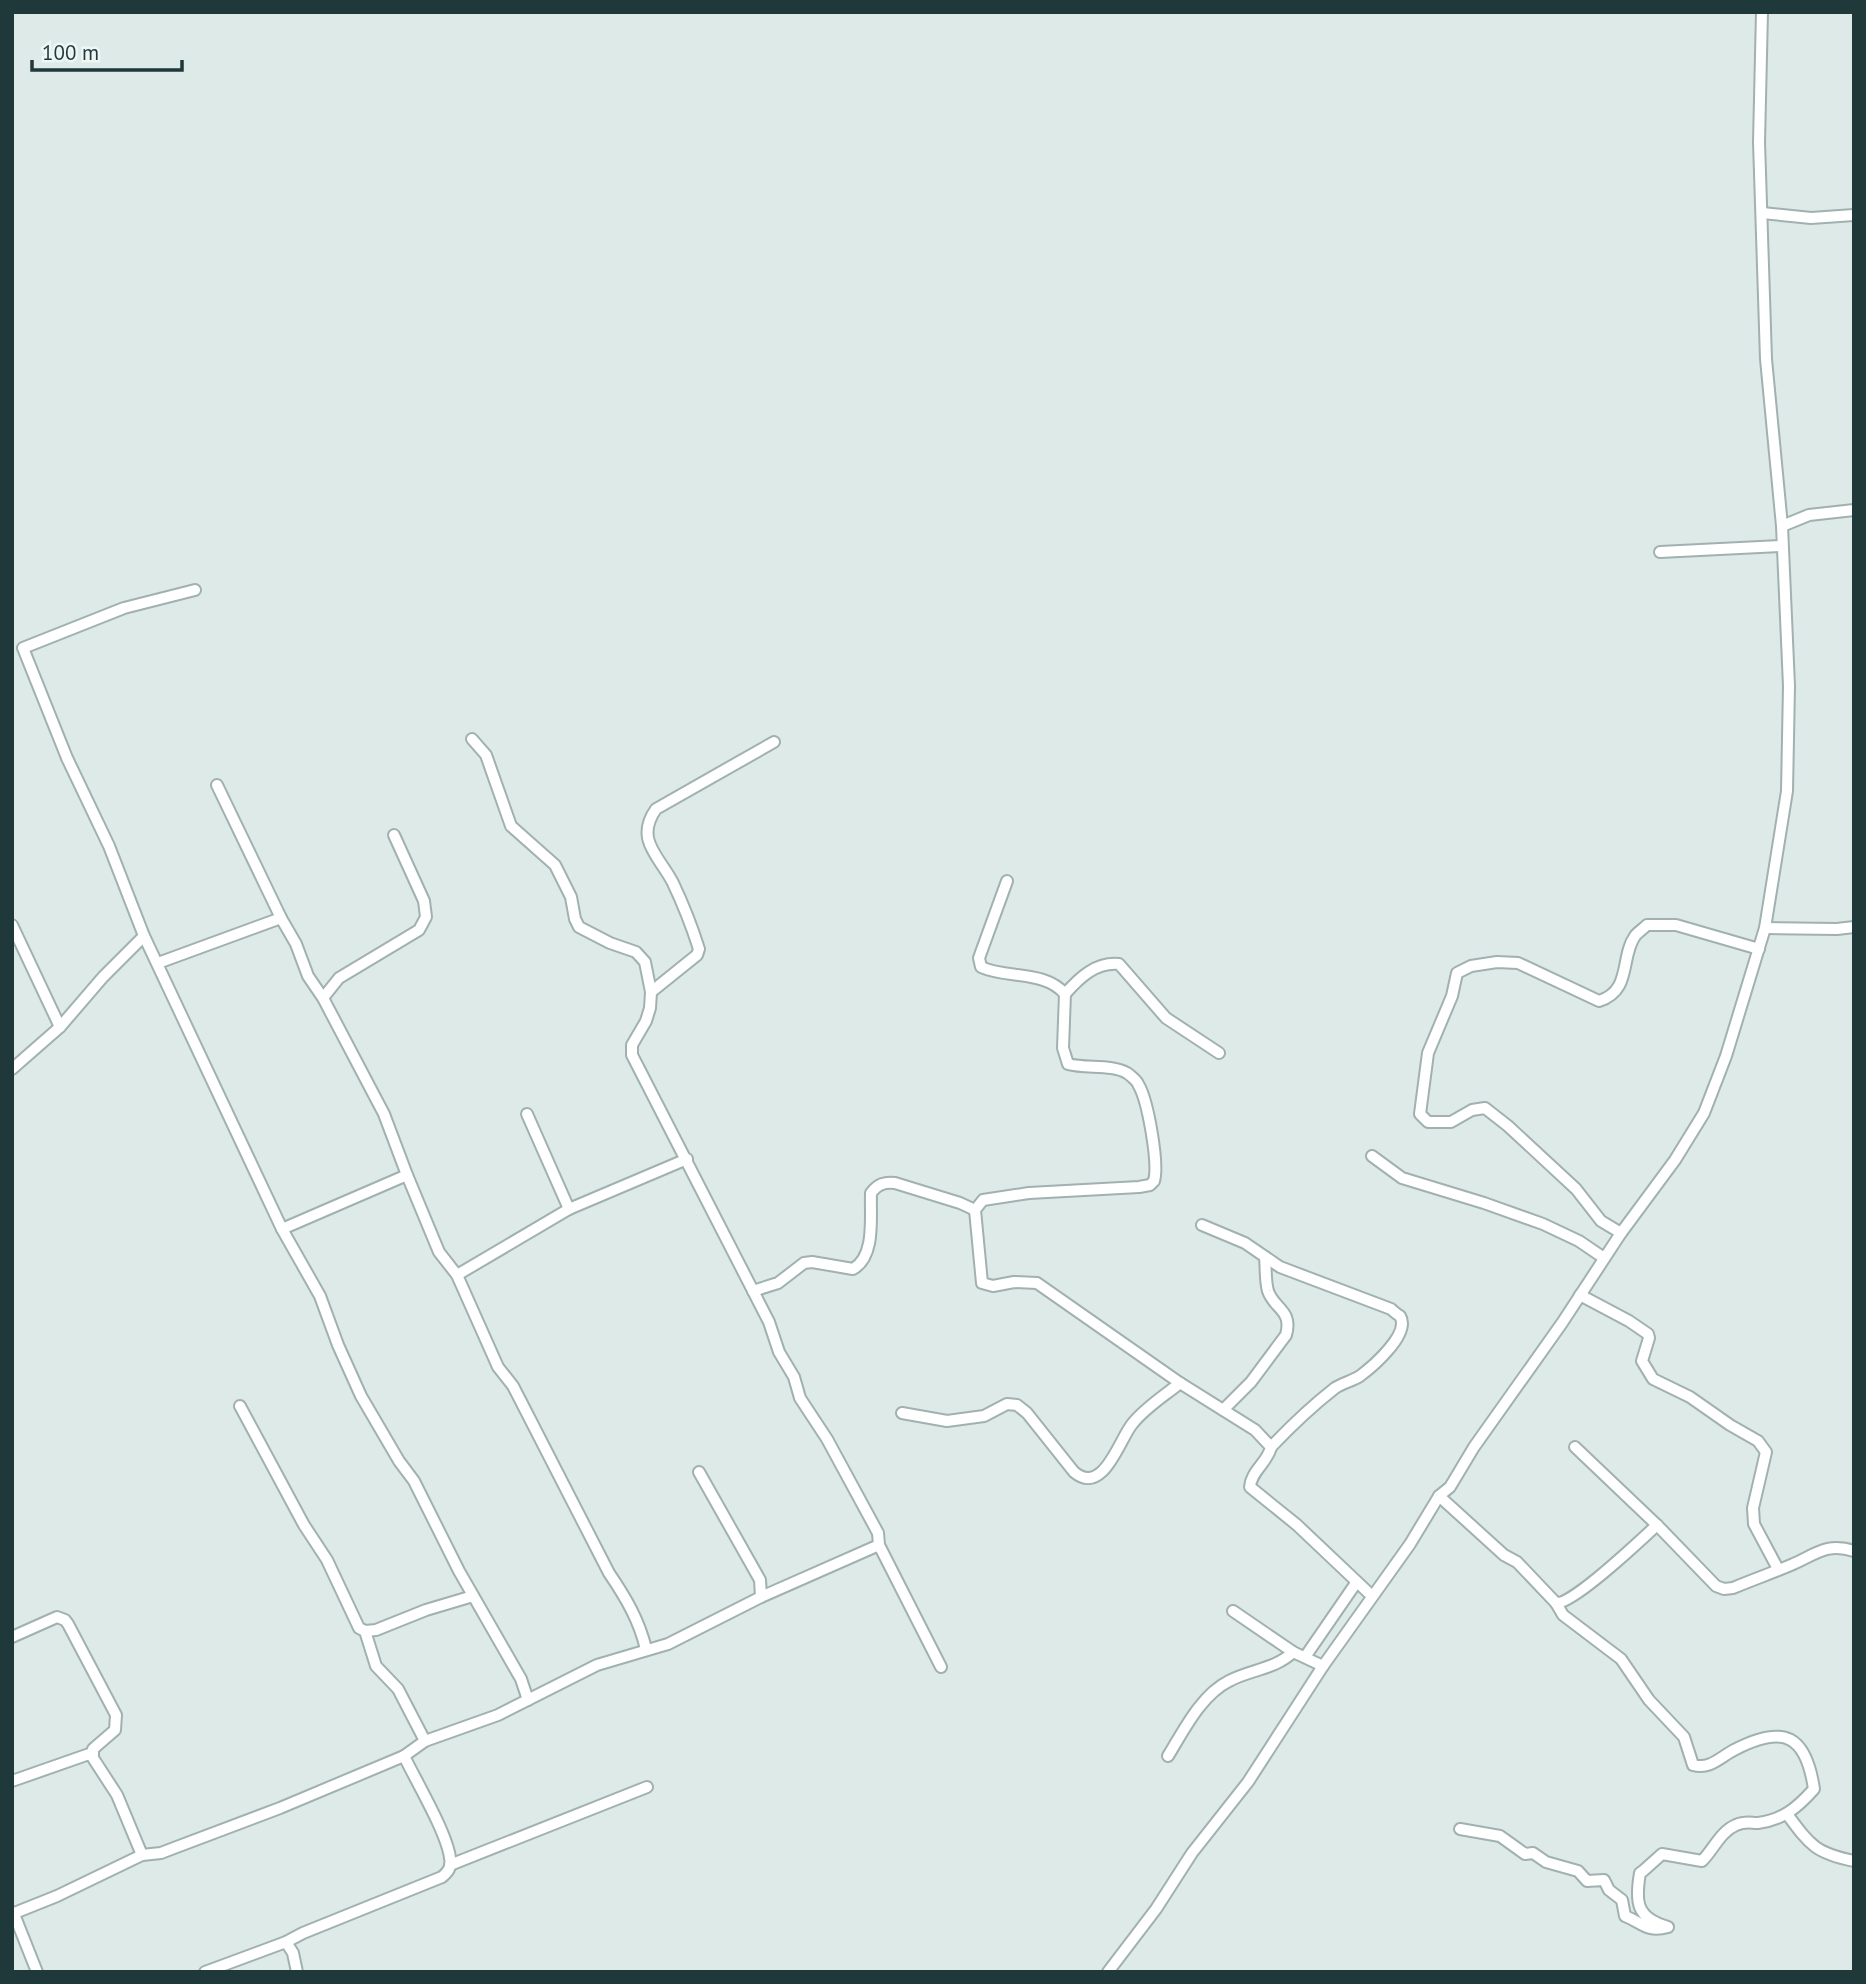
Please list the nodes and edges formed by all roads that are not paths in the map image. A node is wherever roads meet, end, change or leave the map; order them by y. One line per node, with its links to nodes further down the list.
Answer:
1 (1762, 12): 2 (street)
2 (1762, 214): 3 (street); 5 (street)
3 (1854, 215)
4 (1854, 510): 5 (street)
5 (1782, 526): 6 (street)
6 (1782, 546): 7 (street); 18 (street)
7 (1660, 552)
8 (195, 590): 9 (street)
9 (18, 650): 19 (street)
10 (472, 739): 22 (street)
11 (774, 742): 22 (street)
12 (217, 785): 15 (street)
13 (394, 835): 24 (street)
14 (1007, 881): 23 (street)
15 (281, 918): 21 (street); 24 (street)
16 (12, 925): 25 (street)
17 (1854, 926): 18 (street)
18 (1765, 928): 20 (street)
19 (144, 936): 21 (street); 25 (street)
20 (1759, 949): 36 (street); 36 (street)
21 (158, 963): 35 (street)
22 (651, 992): 30 (street)
23 (1065, 993): 26 (street); 33 (street)
24 (323, 998): 31 (street)
25 (60, 1027): 27 (street)
26 (1219, 1054)
27 (12, 1069)
28 (527, 1114): 32 (street)
29 (1373, 1156): 38 (street)
30 (687, 1159): 32 (street); 40 (street)
31 (407, 1175): 35 (street); 39 (street)
32 (569, 1209): 39 (street)
33 (975, 1210): 40 (street); 42 (street)
34 (1202, 1225): 37 (street)
35 (282, 1229): 55 (street)
36 (1621, 1233): 38 (street)
37 (1265, 1257): 44 (street); 46 (street)
38 (1604, 1258): 41 (street)
39 (457, 1275): 62 (street)
40 (753, 1291): 51 (street)
41 (1580, 1295): 49 (street); 53 (street)
42 (1180, 1383): 44 (street); 45 (street)
43 (240, 1406): 60 (street)
44 (1223, 1410): 46 (street)
45 (902, 1413)
46 (1270, 1447): 54 (street)
47 (1575, 1447): 50 (street)
48 (699, 1472): 57 (street)
49 (1439, 1496): 56 (street); 58 (street)
50 (1657, 1525): 53 (street); 58 (street)
51 (879, 1545): 57 (street); 66 (street)
52 (1854, 1551): 53 (street)
53 (1778, 1569)
54 (1356, 1583): 56 (street); 64 (street)
55 (473, 1596): 60 (street); 67 (street)
56 (1372, 1596): 65 (street)
57 (761, 1597): 62 (street)
58 (1556, 1603): 74 (street)
59 (1233, 1611): 63 (street)
60 (365, 1631): 68 (street)
61 (12, 1637): 69 (street)
62 (646, 1649): 67 (street)
63 (1293, 1652): 64 (street); 71 (street)
64 (1305, 1657): 65 (street)
65 (1323, 1666): 84 (street)
66 (941, 1667)
67 (528, 1700): 68 (street)
68 (425, 1741): 70 (street)
69 (92, 1753): 72 (street); 76 (street)
70 (404, 1756): 76 (street); 78 (street)
71 (1168, 1756)
72 (12, 1781)
73 (647, 1787): 78 (street)
74 (1787, 1814): 75 (street); 77 (street)
75 (1460, 1829)
76 (142, 1855): 79 (street)
77 (1854, 1861)
78 (450, 1865): 80 (street)
79 (13, 1914): 81 (street)
80 (286, 1942): 82 (street); 83 (street)
81 (37, 1972)
82 (205, 1972)
83 (297, 1972)
84 (1108, 1972)

